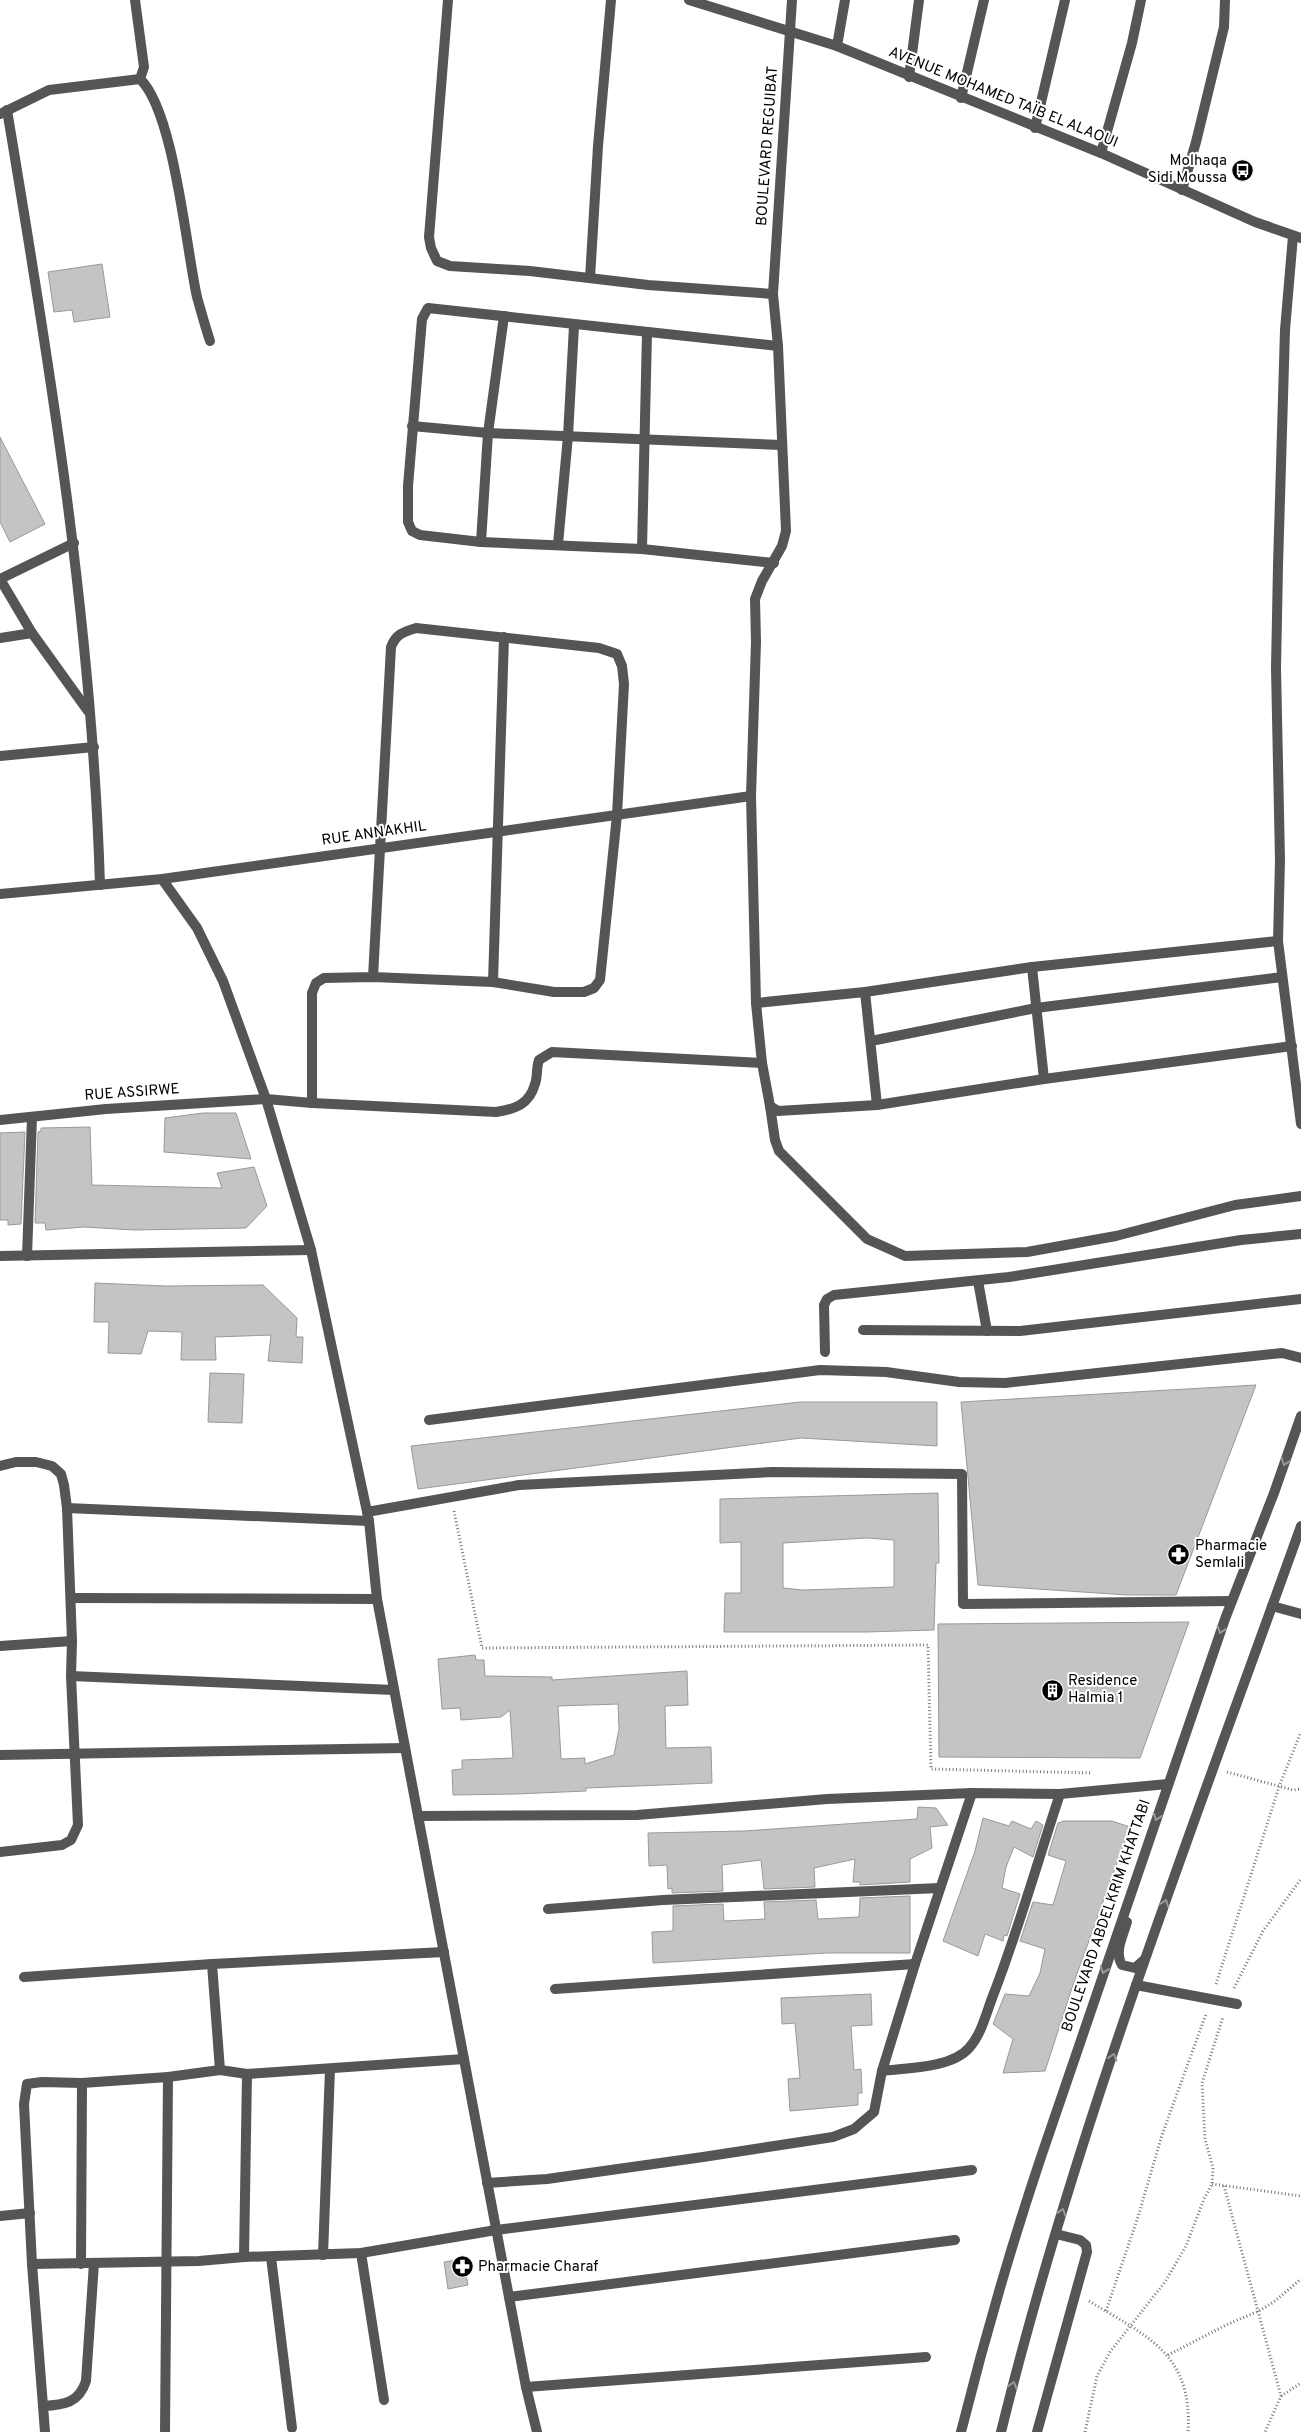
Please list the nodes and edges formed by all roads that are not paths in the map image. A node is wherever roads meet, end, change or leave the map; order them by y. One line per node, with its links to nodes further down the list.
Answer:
1 (135, 0): 15 (street)
2 (448, 0): 22 (street)
3 (610, 0): 22 (street)
4 (689, 0): 12 (street, AVENUE MOHAMED TAÏB EL ALAOUI)
5 (792, 0): 12 (street, BOULEVARD REGUIBAT)
6 (845, 0): 13 (street)
7 (919, 0): 14 (street)
8 (984, 0): 16 (street)
9 (1064, 0): 18 (street)
10 (1140, 0): 19 (street)
11 (1224, 0): 20 (street)
12 (791, 33): 13 (street, AVENUE MOHAMED TAÏB EL ALAOUI); 23 (street, BOULEVARD REGUIBAT)
13 (837, 46): 14 (street, AVENUE MOHAMED TAÏB EL ALAOUI)
14 (909, 77): 16 (street, AVENUE MOHAMED TAÏB EL ALAOUI)
15 (140, 79): 17 (street); 27 (street)
16 (961, 98): 18 (street, AVENUE MOHAMED TAÏB EL ALAOUI)
17 (4, 112): 35 (street)
18 (1035, 128): 19 (street, AVENUE MOHAMED TAÏB EL ALAOUI)
19 (1101, 153): 20 (street, AVENUE MOHAMED TAÏB EL ALAOUI)
20 (1182, 190): 21 (street, AVENUE MOHAMED TAÏB EL ALAOUI)
21 (1297, 237): 53 (street)
22 (590, 278): 23 (street)
23 (773, 294): 28 (street, BOULEVARD REGUIBAT)
24 (504, 316): 25 (street); 29 (street); 30 (street)
25 (574, 326): 26 (street); 31 (street)
26 (647, 333): 28 (street); 32 (street)
27 (210, 341)
28 (778, 346): 33 (street, BOULEVARD REGUIBAT)
29 (412, 426): 30 (street); 34 (street)
30 (488, 433): 31 (street); 34 (street)
31 (568, 436): 32 (street); 36 (street)
32 (646, 438): 33 (street); 37 (street)
33 (782, 445): 38 (street, BOULEVARD REGUIBAT)
34 (481, 542): 36 (street)
35 (74, 543): 39 (street); 43 (street)
36 (558, 544): 37 (street)
37 (642, 548): 38 (street)
38 (774, 563): 46 (street, BOULEVARD REGUIBAT)
39 (0, 579): 40 (street)
40 (32, 633): 42 (street); 43 (street)
41 (504, 636): 47 (street); 48 (street); 49 (street)
42 (0, 638)
43 (89, 712): 44 (street)
44 (94, 747): 45 (street); 51 (street)
45 (0, 756)
46 (751, 796): 47 (street, RUE ANNAKHIL); 59 (street, BOULEVARD REGUIBAT)
47 (617, 815): 48 (street, RUE ANNAKHIL); 57 (street)
48 (499, 832): 49 (street, RUE ANNAKHIL); 57 (street)
49 (380, 848): 50 (street, RUE ANNAKHIL); 55 (street)
50 (162, 879): 51 (street, RUE ANNAKHIL); 65 (street)
51 (100, 885): 52 (street, RUE ANNAKHIL)
52 (0, 894)
53 (1278, 941): 54 (street); 56 (street)
54 (1032, 967): 58 (street); 60 (street)
55 (373, 977): 57 (street); 66 (street)
56 (1282, 977): 60 (street); 62 (street)
57 (492, 982)
58 (865, 992): 59 (street); 61 (street)
59 (756, 1003): 63 (street, BOULEVARD REGUIBAT)
60 (1036, 1008): 61 (street); 64 (street)
61 (871, 1041): 67 (street)
62 (1292, 1046): 64 (street); 71 (street)
63 (762, 1063): 66 (street, RUE ASSIRWE); 68 (street, BOULEVARD REGUIBAT)
64 (1044, 1079): 67 (street)
65 (266, 1099): 66 (street, RUE ASSIRWE); 69 (street, RUE ASSIRWE); 74 (street)
66 (312, 1104)
67 (877, 1104): 68 (street)
68 (770, 1106): 72 (street, BOULEVARD REGUIBAT)
69 (32, 1117): 70 (street, RUE ASSIRWE); 76 (street)
70 (0, 1120)
71 (1301, 1124)
72 (1301, 1196)
73 (1301, 1234): 77 (street)
74 (311, 1250): 76 (street); 87 (street)
75 (0, 1256): 76 (street)
76 (27, 1256)
77 (978, 1281): 80 (street); 81 (street)
78 (1301, 1298): 80 (street)
79 (863, 1330): 80 (street)
80 (987, 1331)
81 (825, 1352)
82 (1301, 1358): 84 (street)
83 (1301, 1416): 91 (street, BOULEVARD ABDELKRIM KHATTABI, one-way to 91)
84 (429, 1420)
85 (0, 1466): 86 (street)
86 (67, 1508): 87 (street); 89 (street)
87 (368, 1516): 90 (street); 91 (street)
88 (1301, 1526): 92 (street)
89 (71, 1598): 90 (street); 94 (street)
90 (377, 1599): 97 (street)
91 (1231, 1601): 101 (street, BOULEVARD ABDELKRIM KHATTABI, one-way to 101)
92 (1272, 1606): 93 (street); 110 (street, one-way to 92)
93 (1301, 1614)
94 (72, 1641): 95 (street); 96 (street)
95 (0, 1646)
96 (71, 1676): 97 (street); 99 (street)
97 (394, 1690): 98 (street)
98 (405, 1748): 99 (street); 104 (street)
99 (76, 1754): 100 (street); 105 (street)
100 (0, 1755)
101 (1168, 1784): 103 (street); 106 (street, BOULEVARD ABDELKRIM KHATTABI, one-way to 106)
102 (972, 1792): 103 (street); 104 (street); 107 (street)
103 (1060, 1794): 120 (street)
104 (418, 1816): 109 (street)
105 (0, 1852)
106 (1134, 1882): 110 (street); 148 (street, BOULEVARD ABDELKRIM KHATTABI, one-way to 148)
107 (940, 1888): 108 (street); 112 (street)
108 (548, 1909)
109 (444, 1952): 111 (street); 117 (street)
110 (1145, 1960): 114 (street)
111 (212, 1964): 113 (street); 119 (street)
112 (915, 1964): 115 (street); 120 (street)
113 (24, 1977)
114 (1136, 1985): 116 (street); 129 (street, one-way to 114)
115 (555, 1988)
116 (1232, 2003)
117 (464, 2060): 118 (street); 125 (street)
118 (330, 2069): 121 (street); 132 (street)
119 (220, 2070): 121 (street); 122 (street)
120 (882, 2072): 125 (street)
121 (247, 2074): 133 (street)
122 (168, 2077): 123 (street); 135 (street)
123 (82, 2083): 126 (street); 138 (street)
124 (972, 2170): 128 (street)
125 (487, 2183): 128 (street)
126 (30, 2213): 127 (street); 137 (street)
127 (0, 2216)
128 (496, 2230): 131 (street); 139 (street)
129 (1056, 2234): 149 (street, one-way to 129); 150 (street)
130 (955, 2240): 139 (street)
131 (361, 2253): 132 (street); 142 (street)
132 (323, 2255): 134 (street)
133 (244, 2256): 134 (street); 135 (street)
134 (271, 2257): 144 (street)
135 (166, 2261): 136 (street); 146 (street)
136 (94, 2263): 138 (street); 143 (street)
137 (32, 2264): 138 (street); 143 (street)
138 (81, 2264)
139 (509, 2298): 141 (street)
140 (926, 2357): 141 (street)
141 (526, 2387): 147 (street)
142 (384, 2400)
143 (43, 2406): 145 (street)
144 (292, 2428)
145 (45, 2432)
146 (165, 2432)
147 (537, 2432)
148 (961, 2432)
149 (1001, 2432)
150 (1037, 2432)

